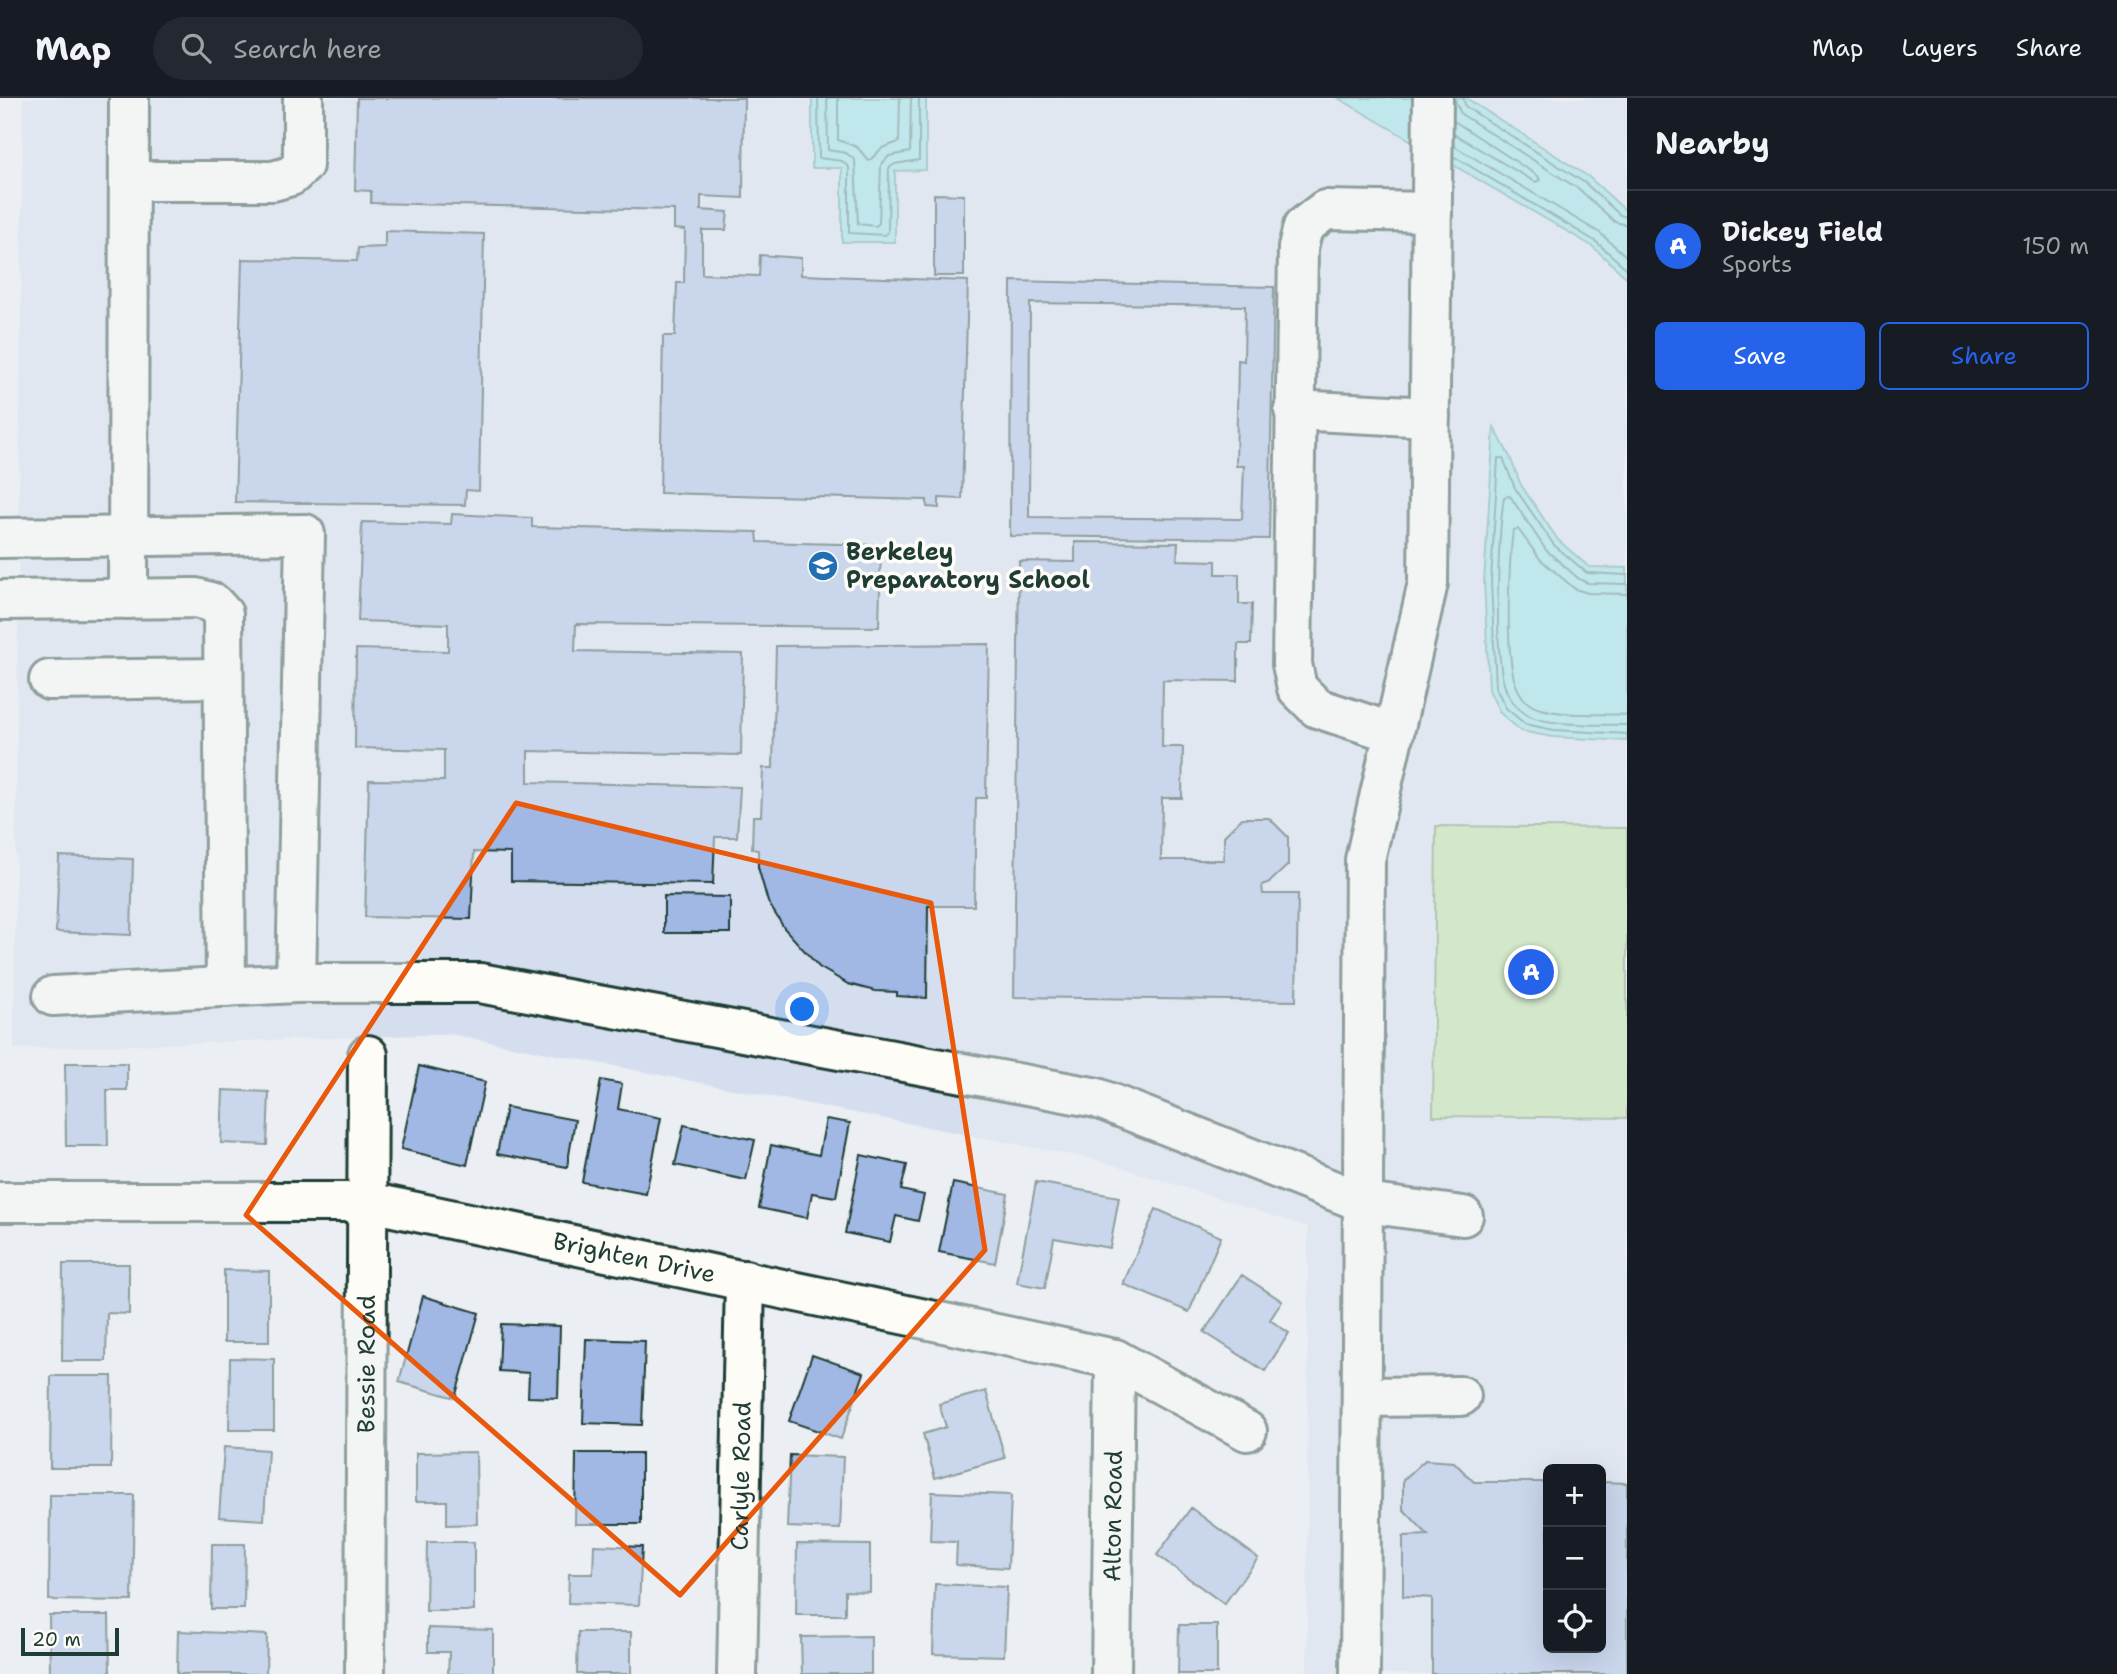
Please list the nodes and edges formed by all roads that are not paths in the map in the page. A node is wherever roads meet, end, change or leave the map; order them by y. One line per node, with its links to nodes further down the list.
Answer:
1 (129, 98): 4 (street)
2 (303, 98): 4 (street)
3 (1433, 98): 5 (street)
4 (129, 181): 8 (street)
5 (1432, 212): 6 (street); 7 (street)
6 (1294, 410): 7 (street); 14 (street)
7 (1430, 417): 14 (street)
8 (128, 537): 9 (street); 10 (street); 15 (street)
9 (0, 538)
10 (128, 599): 11 (street); 12 (street)
11 (0, 600)
12 (223, 678): 13 (street); 16 (street)
13 (48, 680)
14 (1394, 733): 21 (street)
15 (296, 983): 16 (street); 21 (street)
16 (226, 987): 17 (street)
17 (53, 996)
18 (369, 1055): 20 (street, Bessie Road)
19 (0, 1202): 20 (street, Brighten Drive)
20 (369, 1202): 23 (street, Brighten Drive); 28 (street, Bessie Road)
21 (1365, 1203): 22 (street); 26 (street)
22 (1463, 1216)
23 (744, 1280): 24 (street, Brighten Drive); 29 (street, Carlyle Road)
24 (1115, 1359): 27 (street, Brighten Drive); 30 (street, Alton Road)
25 (1461, 1396): 26 (street)
26 (1363, 1397): 31 (street)
27 (1247, 1432)
28 (365, 1674)
29 (737, 1674)
30 (1111, 1674)
31 (1360, 1674)

